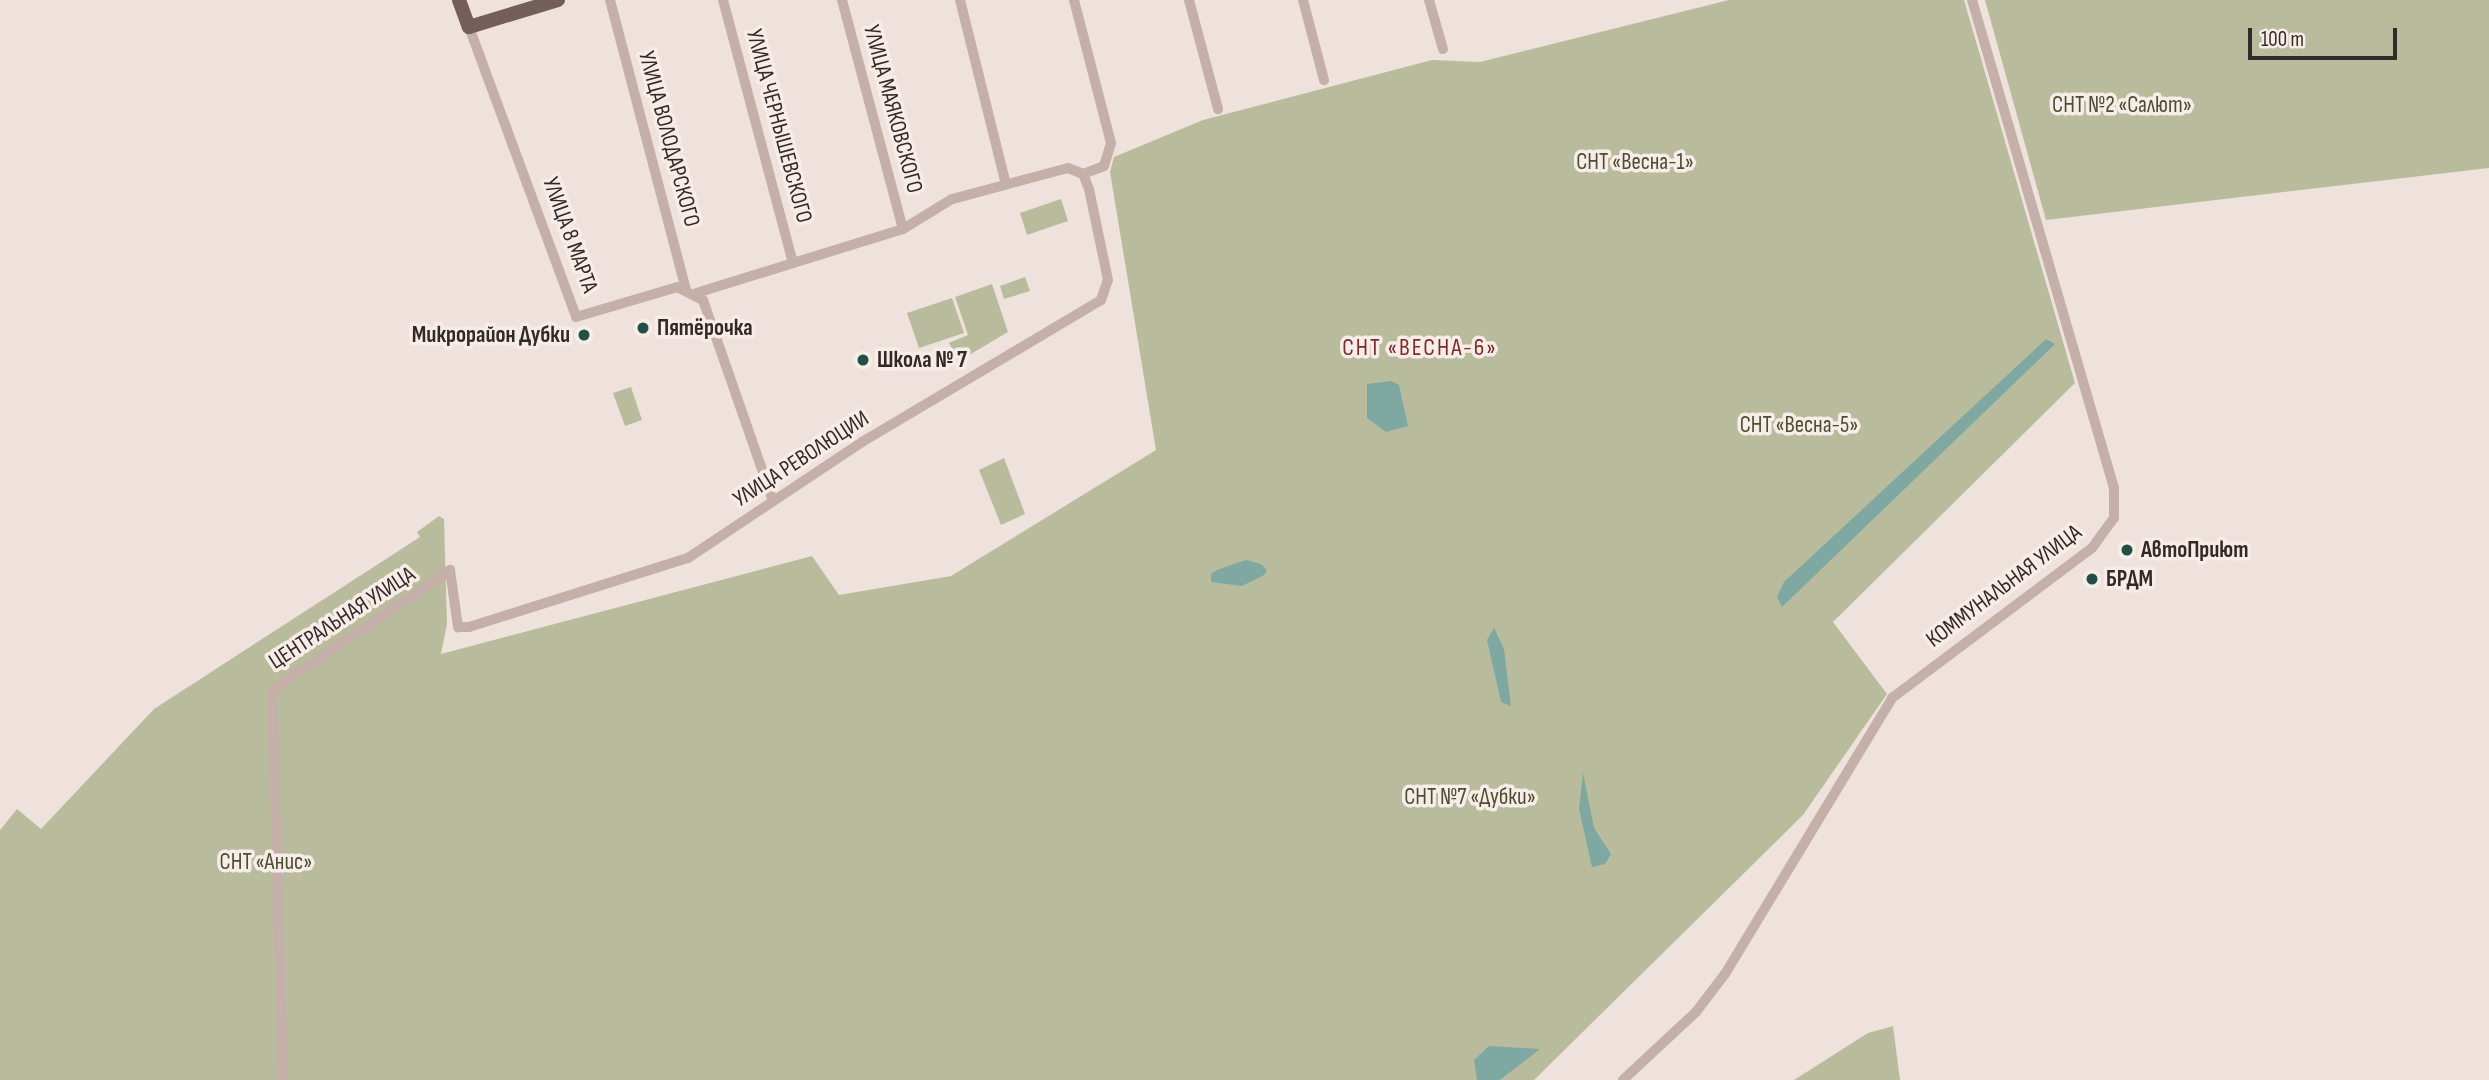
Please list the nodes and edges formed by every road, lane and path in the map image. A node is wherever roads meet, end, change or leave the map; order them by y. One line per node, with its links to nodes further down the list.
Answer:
1 (459, 0): 12 (main road, УЛИЦА 8 МАРТА)
2 (558, 0): 12 (main road)
3 (611, 0): 20 (street, УЛИЦА ВОЛОДАРСКОГО)
4 (723, 0): 19 (street, УЛИЦА ЧЕРНЫШЕВСКОГО)
5 (842, 0): 18 (street, УЛИЦА МАЯКОВСКОГО)
6 (960, 0): 17 (street)
7 (1074, 0): 16 (street)
8 (1189, 0): 15 (street)
9 (1303, 0): 14 (street)
10 (1429, 0): 13 (street)
11 (1972, 0): 24 (street, КОММУНАЛЬНАЯ УЛИЦА)
12 (469, 27): 20 (street, УЛИЦА 8 МАРТА)
13 (1443, 49)
14 (1324, 80)
15 (1218, 109)
16 (1083, 174): 17 (street); 21 (street, УЛИЦА РЕВОЛЮЦИИ)
17 (1006, 184): 18 (street)
18 (903, 229): 19 (street)
19 (793, 263): 20 (street)
20 (691, 291): 21 (street)
21 (773, 501): 22 (street, УЛИЦА РЕВОЛЮЦИИ)
22 (446, 575): 23 (street, ЦЕНТРАЛЬНАЯ УЛИЦА)
23 (282, 1080)
24 (1623, 1080)

